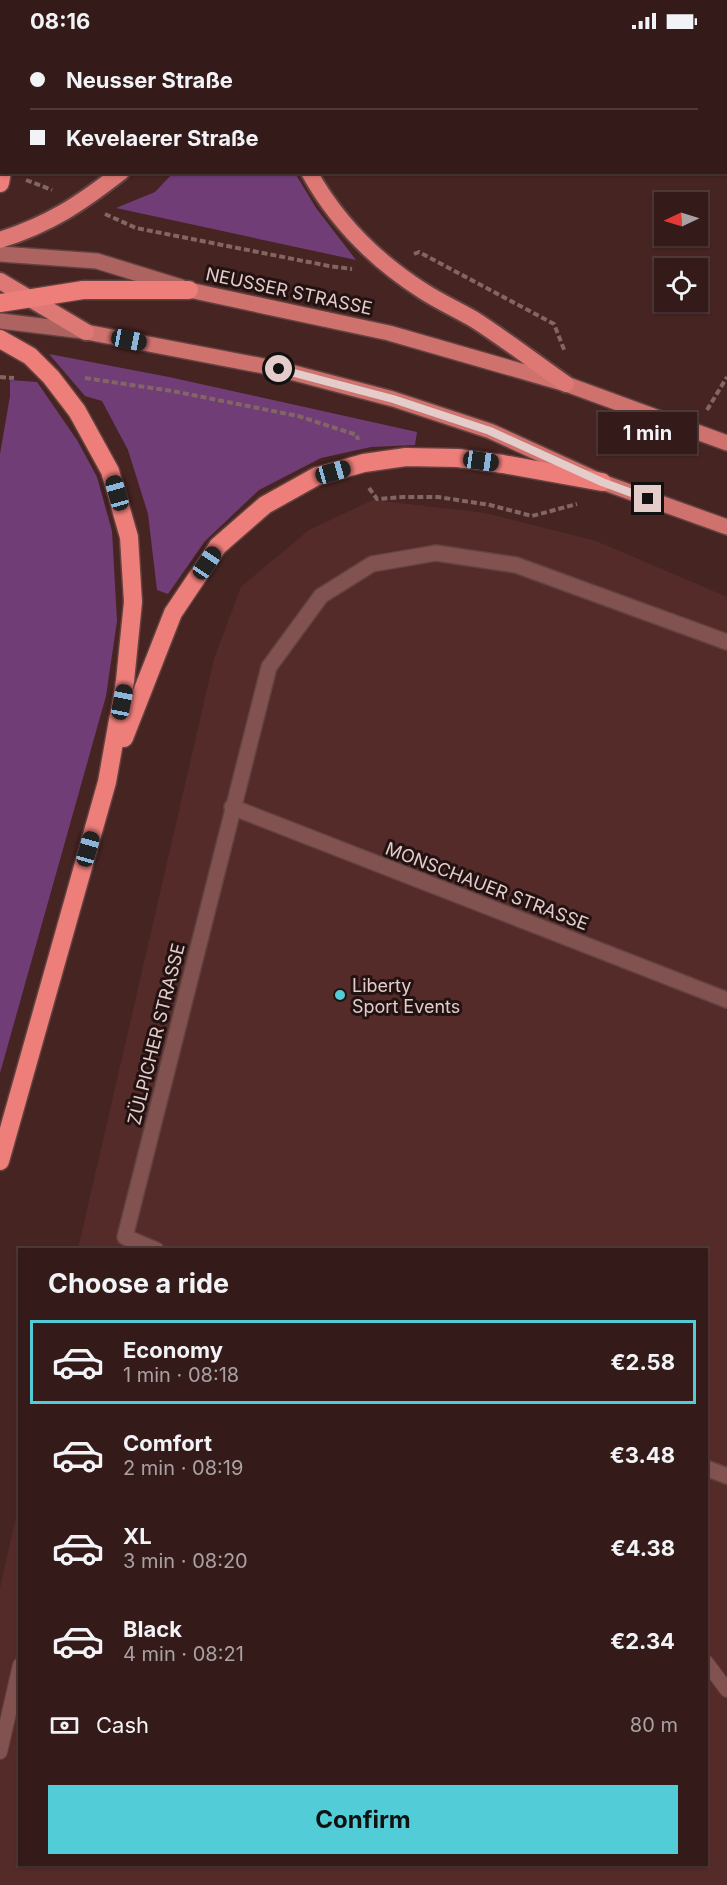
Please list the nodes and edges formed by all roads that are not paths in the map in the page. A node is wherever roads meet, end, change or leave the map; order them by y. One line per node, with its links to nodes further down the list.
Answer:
1 (118, 174): 3 (highway)
2 (310, 174): 12 (highway)
3 (0, 240)
4 (0, 254): 6 (main road, NEUSSER STRASSE)
5 (0, 281): 7 (highway)
6 (189, 290): 7 (highway); 12 (main road, NEUSSER STRASSE)
7 (32, 299): 8 (highway); 10 (highway)
8 (0, 303)
9 (0, 321): 10 (main road)
10 (86, 332): 14 (main road)
11 (0, 339): 17 (highway)
12 (566, 384): 13 (main road, NEUSSER STRASSE)
13 (727, 443)
14 (602, 482): 15 (main road); 17 (highway)
15 (727, 527)
16 (727, 642): 18 (street)
17 (107, 782): 20 (highway)
18 (232, 807): 19 (street, MONSCHAUER STRASSE); 21 (street, ZÜLPICHER STRASSE)
19 (727, 1000)
20 (0, 1161)
21 (151, 1248)
22 (708, 1469): 23 (street)
23 (727, 1476)
24 (708, 1665): 26 (lane)
25 (18, 1674): 27 (lane)
26 (727, 1690)
27 (0, 1752)

